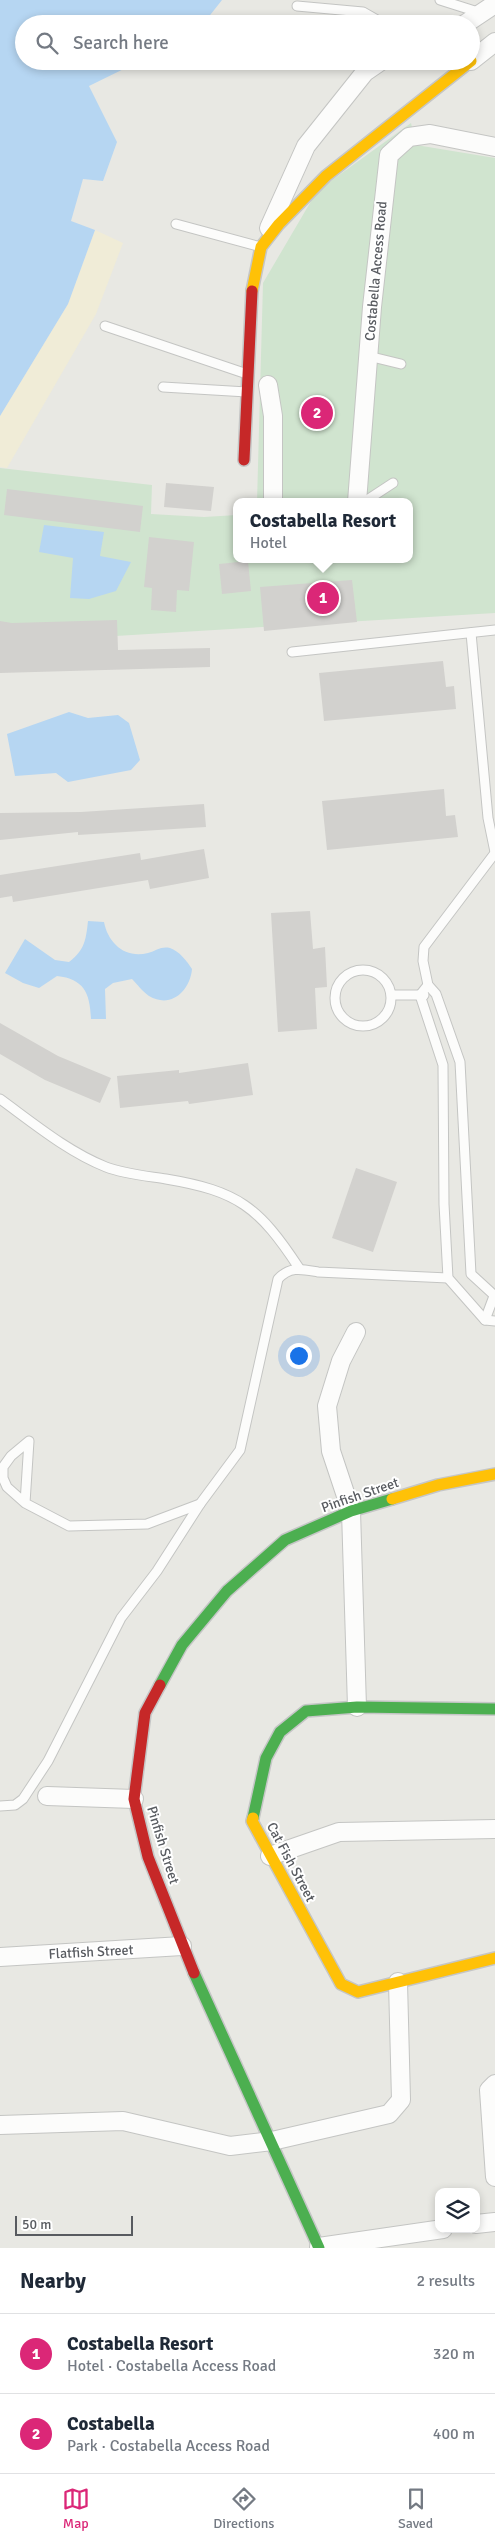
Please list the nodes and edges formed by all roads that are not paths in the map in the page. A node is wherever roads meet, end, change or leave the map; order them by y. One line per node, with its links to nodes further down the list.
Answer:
1 (440, 0): 3 (lane)
2 (297, 6): 4 (lane)
3 (488, 9)
4 (368, 15)
5 (495, 42): 6 (street)
6 (480, 54)
7 (368, 70): 11 (street)
8 (460, 70): 11 (street)
9 (495, 147): 13 (street, Costabella Access Road)
10 (176, 224): 11 (lane)
11 (261, 247): 15 (street)
12 (105, 326): 15 (lane)
13 (368, 356): 14 (lane); 22 (street, Costabella Access Road)
14 (402, 364)
15 (247, 374): 18 (street)
16 (268, 386): 21 (street)
17 (163, 387): 18 (lane)
18 (247, 392): 19 (street)
19 (244, 460)
20 (393, 483): 23 (lane)
21 (273, 498)
22 (358, 498)
23 (370, 498)
24 (495, 630): 25 (lane)
25 (471, 633): 26 (lane); 27 (lane)
26 (292, 652)
27 (495, 852): 28 (lane)
28 (428, 985): 29 (lane); 30 (lane)
29 (436, 994): 30 (lane); 32 (lane)
30 (420, 995): 31 (lane); 33 (lane)
31 (392, 996): 31 (lane)
32 (452, 1035): 33 (lane); 34 (lane)
33 (435, 1038): 35 (lane)
34 (460, 1062): 35 (lane); 39 (lane)
35 (443, 1065): 38 (lane)
36 (0, 1099): 37 (lane)
37 (298, 1268): 38 (lane); 45 (lane)
38 (448, 1278): 40 (lane)
39 (495, 1296): 40 (lane)
40 (485, 1320): 41 (lane)
41 (495, 1321)
42 (356, 1332): 46 (street)
43 (495, 1474): 46 (street, Pinfish Street)
44 (25, 1503): 44 (lane); 45 (lane)
45 (200, 1504): 51 (lane)
46 (352, 1510): 47 (street); 50 (street, Pinfish Street)
47 (357, 1707): 48 (street, Cat Fish Street); 53 (street, Cat Fish Street)
48 (495, 1709)
49 (47, 1796): 50 (street)
50 (134, 1799): 54 (street, Pinfish Street)
51 (0, 1806)
52 (495, 1829): 53 (street)
53 (270, 1856): 57 (street, Cat Fish Street)
54 (182, 1946): 55 (street, Flatfish Street); 60 (street, Pinfish Street)
55 (0, 1957)
56 (495, 1958): 57 (street)
57 (398, 1982): 60 (street)
58 (495, 2084): 61 (street)
59 (0, 2125): 60 (street)
60 (272, 2141): 65 (street, Pinfish Street)
61 (495, 2177)
62 (495, 2222): 63 (street)
63 (480, 2224)
64 (435, 2230): 65 (street)
65 (319, 2248)

